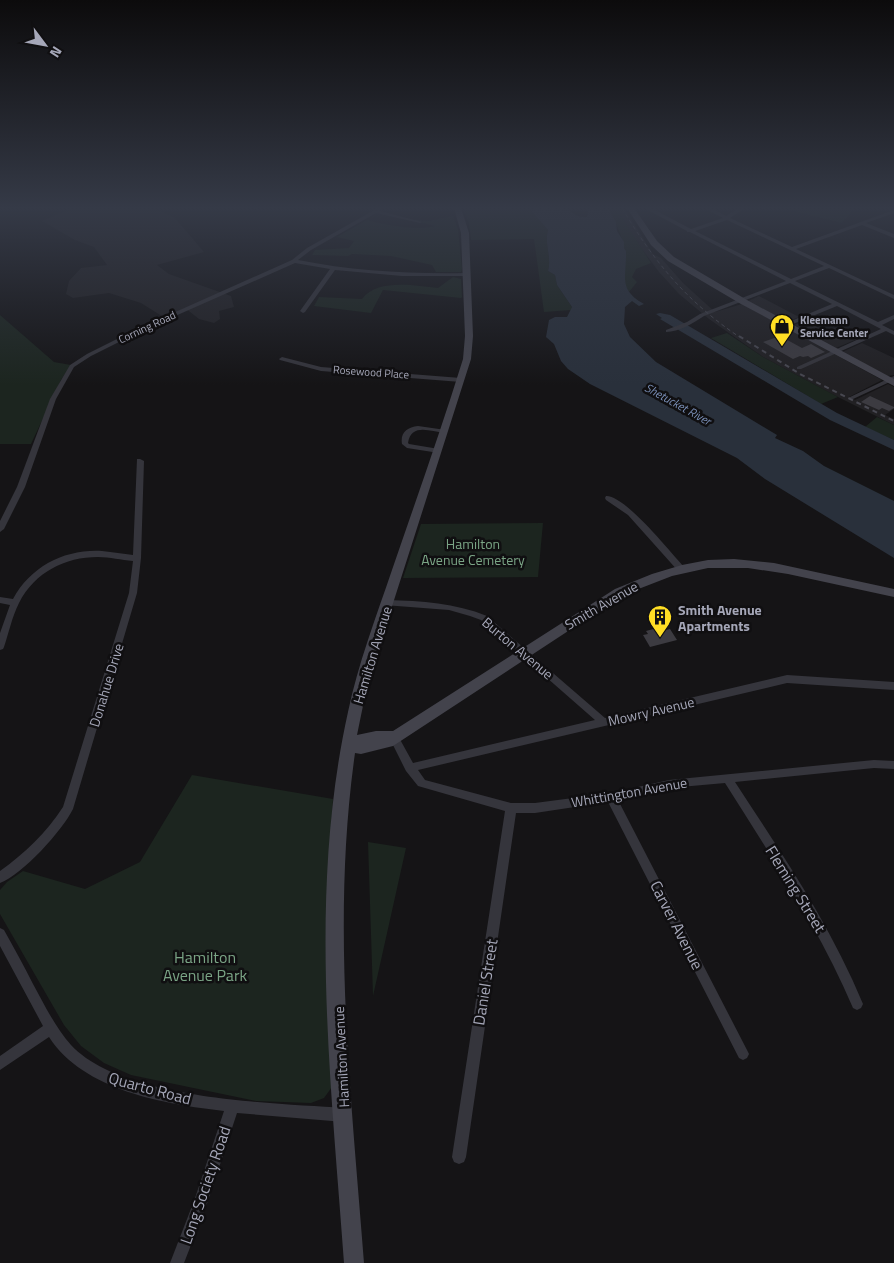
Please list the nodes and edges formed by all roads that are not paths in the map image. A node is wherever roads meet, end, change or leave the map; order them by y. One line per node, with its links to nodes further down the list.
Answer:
1 (281, 267): 30 (street, Corning Road)
2 (334, 267): 8 (street); 13 (street)
3 (466, 267): 8 (main road, Hamilton Avenue)
4 (687, 267): 11 (main road)
5 (760, 267): 9 (street)
6 (827, 267): 9 (street)
7 (831, 267): 10 (street)
8 (466, 275): 23 (main road, Hamilton Avenue)
9 (790, 282): 11 (street); 12 (street)
10 (894, 297)
11 (741, 300): 15 (main road); 18 (street)
12 (837, 304): 15 (street); 16 (street)
13 (304, 311)
14 (894, 317): 16 (street)
15 (786, 325): 20 (main road)
16 (877, 325): 17 (street)
17 (886, 329): 19 (street); 20 (street)
18 (668, 331)
19 (894, 333)
20 (835, 352): 22 (street); 24 (main road)
21 (282, 359): 23 (street, Rosewood Place)
22 (799, 368)
23 (461, 380): 26 (main road, Hamilton Avenue)
24 (892, 381): 25 (street)
25 (851, 398)
26 (444, 431): 27 (main road, Hamilton Avenue); 27 (street)
27 (438, 451): 36 (main road, Hamilton Avenue)
28 (140, 461): 31 (street, Donahue Drive)
29 (609, 498): 32 (street)
30 (0, 529)
31 (137, 558): 35 (street); 48 (street, Donahue Drive)
32 (682, 570): 33 (main road, Smith Avenue); 38 (main road, Smith Avenue)
33 (894, 593)
34 (0, 600): 35 (street)
35 (15, 603): 37 (street)
36 (387, 603): 38 (street, Burton Avenue); 42 (main road, Hamilton Avenue)
37 (0, 647)
38 (524, 652): 40 (street, Burton Avenue); 41 (main road, Smith Avenue)
39 (894, 686): 40 (street, Mowry Avenue)
40 (603, 722): 44 (street, Mowry Avenue)
41 (394, 736): 42 (main road, Smith Avenue); 44 (street, Whittington Avenue)
42 (348, 746): 55 (main road, Hamilton Avenue)
43 (894, 766): 45 (street, Whittington Avenue)
44 (410, 768): 47 (street, Whittington Avenue)
45 (726, 778): 46 (street, Whittington Avenue); 50 (street, Fleming Street)
46 (611, 797): 47 (street, Whittington Avenue); 52 (street, Carver Avenue)
47 (512, 808): 56 (street, Daniel Street)
48 (0, 878)
49 (0, 934): 51 (street, Quarto Road)
50 (857, 1004)
51 (51, 1028): 53 (street); 54 (street, Quarto Road)
52 (743, 1054)
53 (0, 1064)
54 (232, 1106): 55 (street, Quarto Road); 57 (street, Long Society Road)
55 (344, 1115): 58 (main road, Hamilton Avenue)
56 (459, 1157)
57 (177, 1263)
58 (354, 1263)

